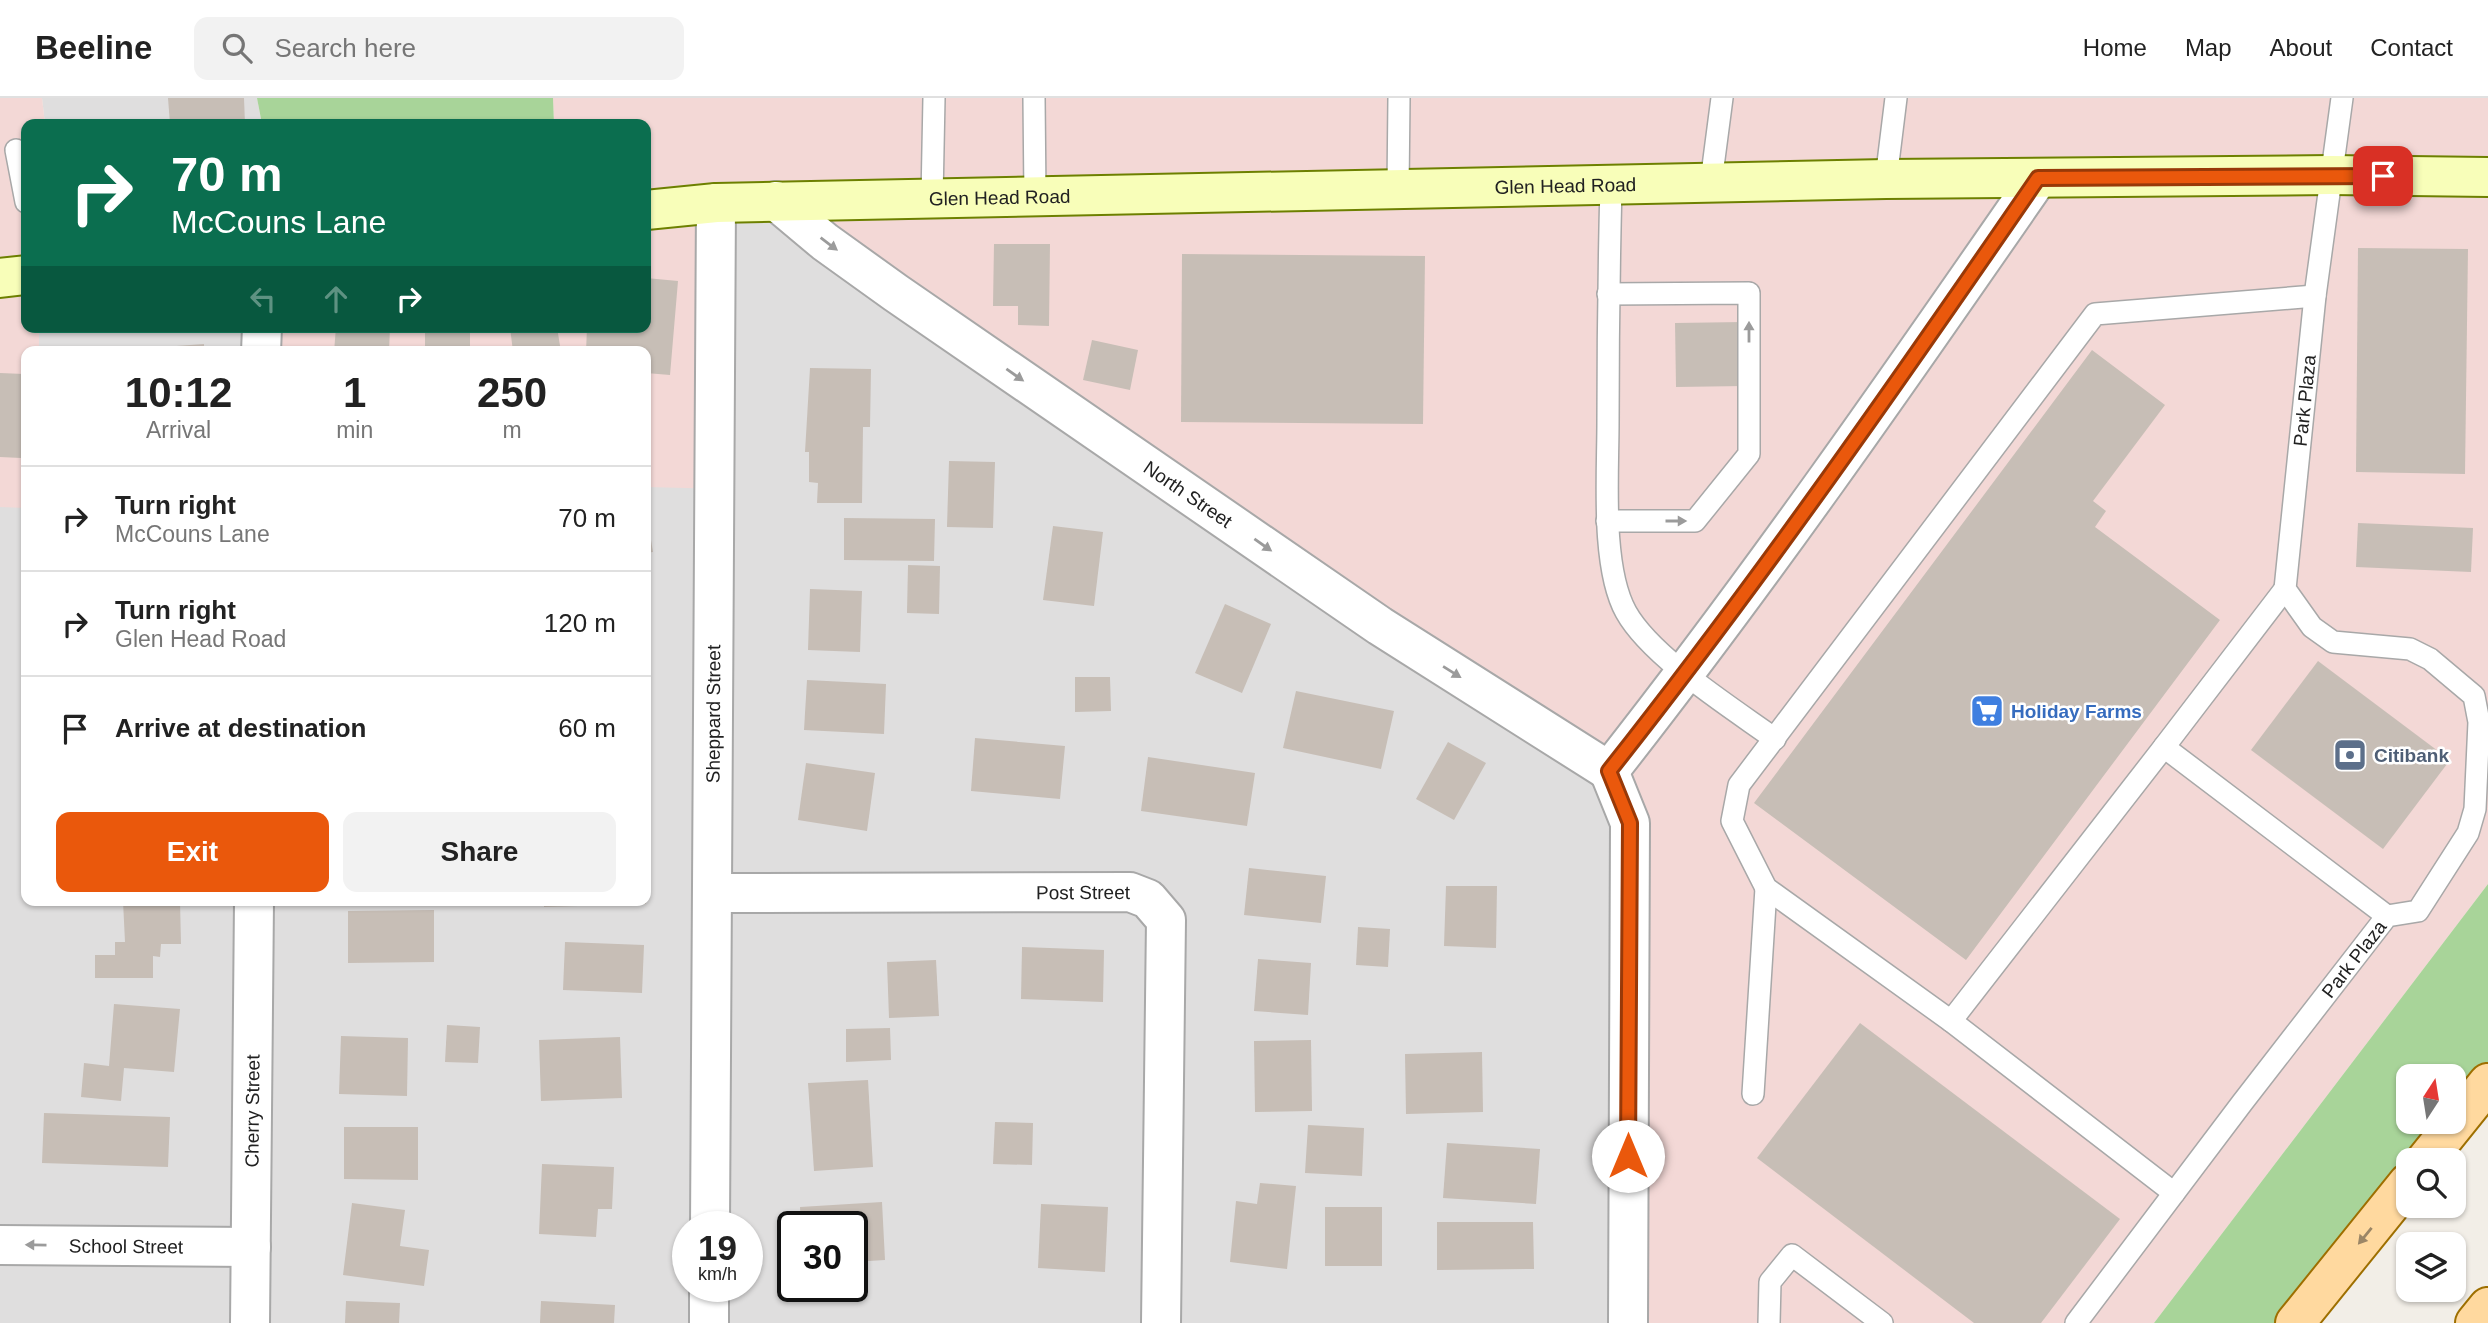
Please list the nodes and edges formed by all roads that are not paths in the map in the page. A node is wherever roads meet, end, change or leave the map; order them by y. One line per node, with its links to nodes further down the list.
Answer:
1 (934, 98): 17 (lane)
2 (1034, 98): 16 (lane)
3 (1399, 98): 15 (lane)
4 (1722, 98): 13 (lane)
5 (1896, 98): 12 (lane)
6 (2342, 98): 8 (lane, Park Plaza)
7 (16, 150): 9 (lane)
8 (2331, 175): 10 (main road, Glen Head Road); 11 (main road, Glen Head Road); 24 (lane, Park Plaza)
9 (21, 176)
10 (2488, 177)
11 (2038, 178): 12 (main road, Glen Head Road); 27 (street)
12 (1886, 179): 13 (main road, Glen Head Road)
13 (1711, 182): 14 (main road, Glen Head Road)
14 (1611, 185): 15 (main road, Glen Head Road); 23 (lane)
15 (1398, 189): 16 (main road, Glen Head Road)
16 (1035, 196): 17 (main road, Glen Head Road)
17 (932, 198): 18 (main road, Glen Head Road)
18 (776, 201): 19 (main road, Glen Head Road); 30 (street, North Street, one-way to 30)
19 (716, 203): 20 (main road, Glen Head Road); 32 (street, Sheppard Street)
20 (651, 210)
21 (21, 276): 22 (main road)
22 (0, 278)
23 (1608, 294): 25 (lane); 25 (lane, one-way to 23)
24 (2315, 296): 26 (lane, Park Plaza); 28 (lane)
25 (1607, 521): 27 (lane)
26 (2285, 589): 29 (lane); 34 (lane, Park Plaza)
27 (1686, 673): 28 (lane); 30 (street)
28 (1775, 739): 31 (lane)
29 (2164, 747): 34 (lane); 35 (lane)
30 (1609, 771): 49 (street)
31 (1766, 888): 35 (lane); 37 (lane)
32 (712, 893): 41 (street, Sheppard Street); 48 (street, Post Street)
33 (254, 906): 43 (street, Cherry Street)
34 (2387, 916): 39 (lane, Park Plaza)
35 (1951, 1021): 39 (lane)
36 (2488, 1083): 38 (main road)
37 (1753, 1094)
38 (2436, 1148)
39 (2174, 1193): 52 (lane, Park Plaza)
40 (2396, 1198): 53 (main road, one-way to 53)
41 (710, 1211)
42 (0, 1245): 43 (street, School Street, one-way to 42)
43 (251, 1247): 46 (street, Cherry Street)
44 (709, 1302): 47 (street)
45 (2488, 1307): 54 (main road)
46 (250, 1323)
47 (709, 1323)
48 (1161, 1323)
49 (1628, 1323)
50 (1769, 1323): 51 (lane)
51 (1882, 1323)
52 (2076, 1323)
53 (2295, 1323)
54 (2475, 1323)

